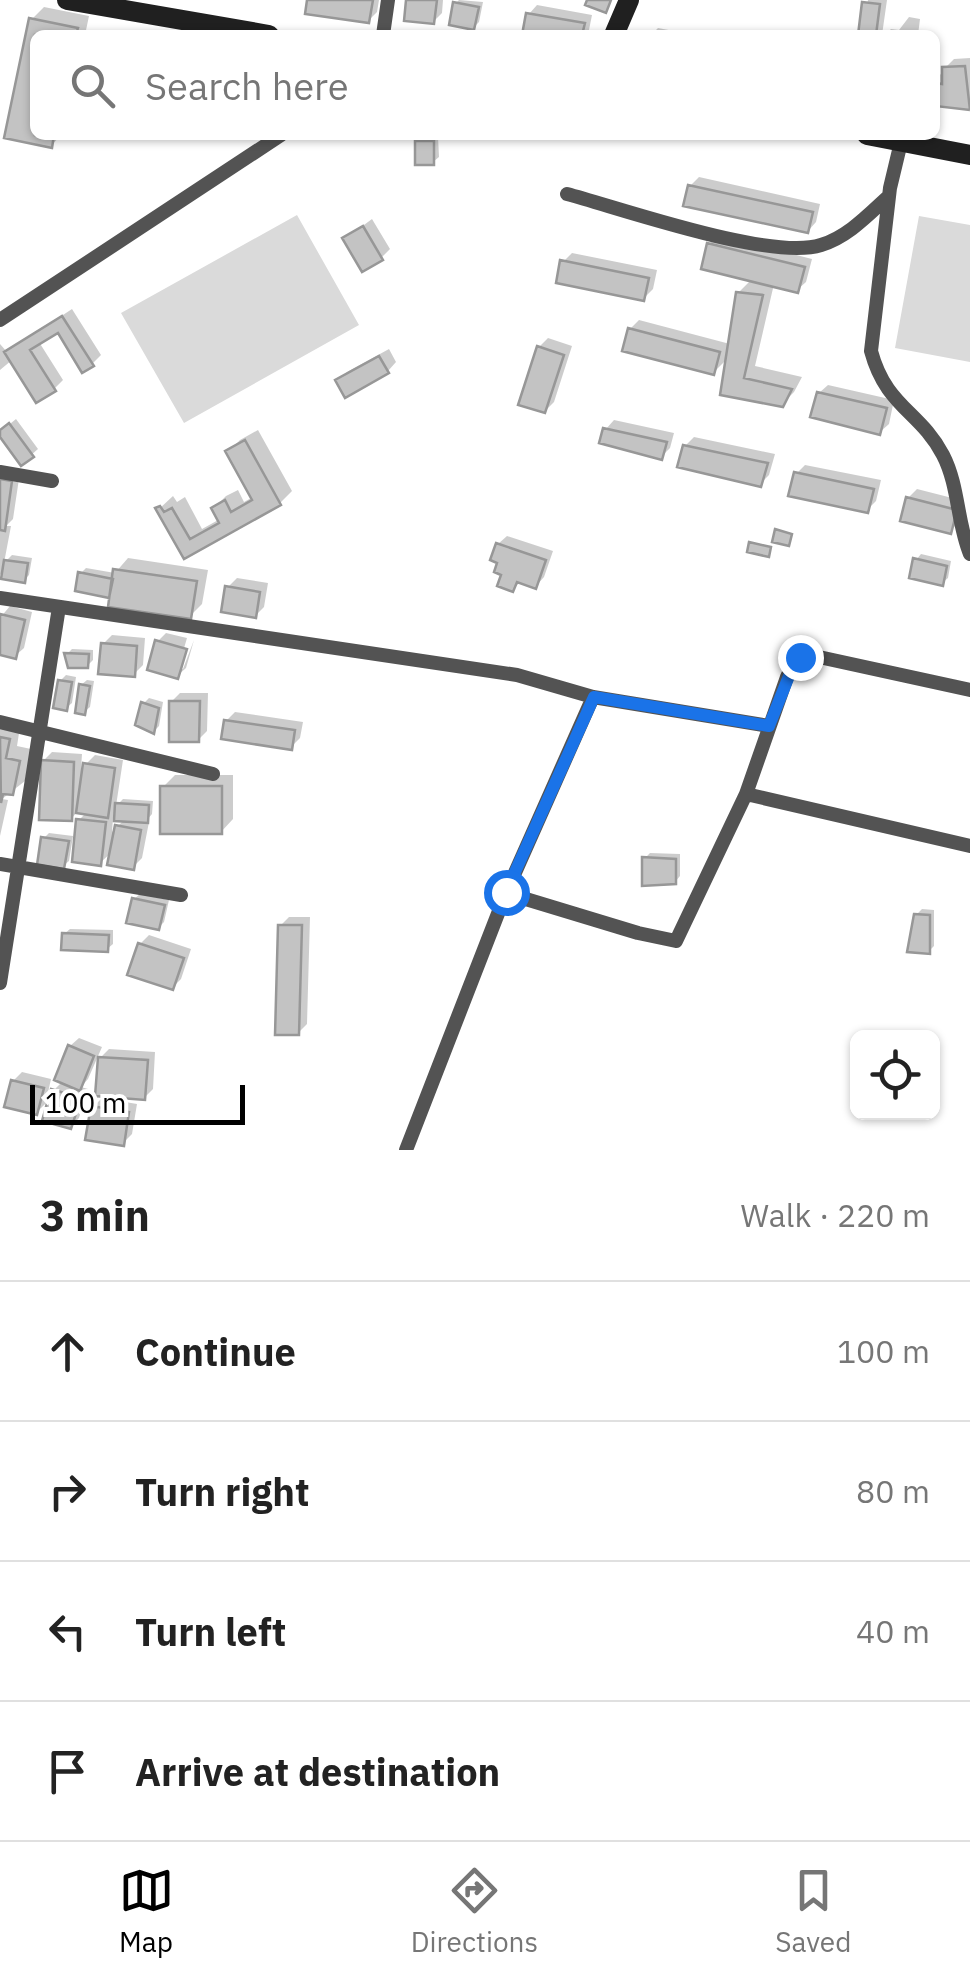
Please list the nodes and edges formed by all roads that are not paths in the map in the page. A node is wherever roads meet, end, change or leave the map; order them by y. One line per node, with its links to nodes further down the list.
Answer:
1 (67, 0): 4 (street)
2 (388, 0): 6 (street)
3 (629, 0): 7 (street)
4 (152, 8): 5 (street)
5 (247, 30)
6 (384, 30)
7 (616, 30)
8 (273, 140): 14 (street)
9 (892, 140): 10 (street)
10 (902, 142): 11 (street); 13 (street)
11 (970, 154)
12 (567, 194): 13 (street)
13 (889, 196): 17 (street)
14 (0, 320)
15 (0, 472): 16 (street)
16 (52, 481)
17 (970, 554)
18 (0, 598): 19 (street)
19 (59, 607): 21 (street); 24 (street)
20 (970, 690): 23 (street)
21 (594, 697): 23 (street); 30 (street)
22 (0, 722): 24 (street)
23 (769, 726): 26 (street)
24 (38, 730): 25 (street); 29 (street)
25 (214, 774)
26 (746, 794): 27 (street); 30 (street)
27 (970, 846)
28 (0, 864): 29 (street)
29 (16, 867): 31 (street); 32 (street)
30 (506, 892): 33 (street)
31 (181, 896)
32 (0, 982)
33 (406, 1150)

